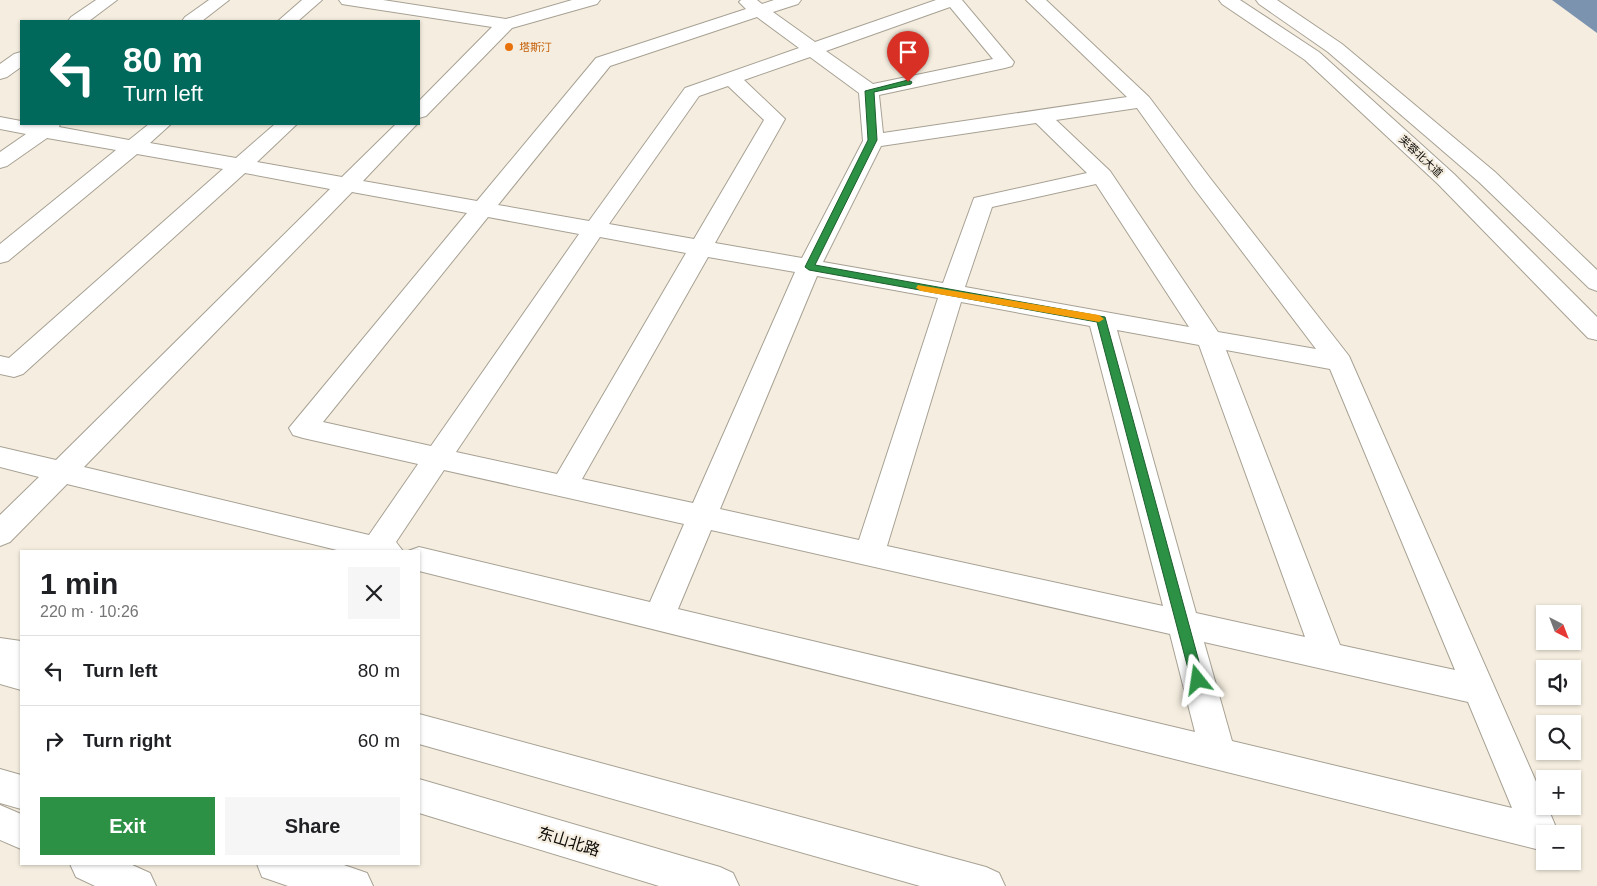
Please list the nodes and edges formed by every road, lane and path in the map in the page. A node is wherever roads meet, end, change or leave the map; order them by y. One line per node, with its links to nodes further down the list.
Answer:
1 (108, 0): 12 (street)
2 (220, 0): 13 (street)
3 (313, 0): 14 (street)
4 (348, 0): 15 (street)
5 (591, 0): 15 (street)
6 (792, 0): 11 (street)
7 (953, 0): 16 (street); 20 (street)
8 (1035, 0): 21 (street)
9 (1228, 0): 45 (street, 芙蓉北大道)
10 (1265, 0): 42 (street, 芙蓉北大道)
11 (752, 5): 16 (street); 37 (street)
12 (78, 20)
13 (192, 20)
14 (288, 20)
15 (506, 24): 22 (street)
16 (814, 49): 19 (street); 20 (street)
17 (20, 59): 18 (street)
18 (0, 73)
19 (731, 78): 38 (street); 39 (street)
20 (869, 91): 31 (street)
21 (1142, 101): 23 (street); 47 (street)
22 (420, 111)
23 (1040, 116): 31 (street); 35 (street)
24 (0, 123): 25 (street)
25 (20, 125)
26 (24, 125): 30 (street)
27 (160, 125): 32 (street)
28 (286, 125): 34 (street)
29 (406, 125): 36 (street)
30 (48, 127): 32 (street); 33 (street)
31 (872, 140): 41 (street)
32 (133, 146): 34 (street); 40 (street)
33 (0, 162)
34 (241, 166): 36 (street); 48 (street)
35 (1102, 176): 43 (street); 46 (street)
36 (347, 185): 37 (street); 51 (street)
37 (482, 208): 38 (street); 50 (street)
38 (594, 229): 39 (street); 50 (street)
39 (701, 248): 41 (street); 52 (street)
40 (0, 256)
41 (809, 267): 43 (street); 53 (street)
42 (1597, 283)
43 (951, 294): 44 (street); 56 (street)
44 (1101, 319): 46 (street); 59 (street)
45 (1597, 332)
46 (1209, 338): 47 (street); 62 (street)
47 (1340, 362): 65 (street)
48 (0, 365)
49 (0, 457): 51 (street)
50 (437, 458): 52 (street); 55 (street)
51 (62, 472): 54 (street); 55 (street)
52 (564, 486): 53 (street)
53 (702, 517): 56 (street); 58 (street)
54 (0, 534)
55 (382, 550)
56 (869, 555): 59 (street)
57 (420, 559): 58 (street)
58 (659, 617): 67 (street)
59 (1183, 624): 62 (street); 67 (street)
60 (0, 652): 61 (street)
61 (20, 655)
62 (1328, 656): 65 (street)
63 (0, 670): 64 (street)
64 (20, 676)
65 (1480, 690): 67 (street)
66 (420, 729): 78 (street)
67 (1218, 754)
68 (0, 786): 69 (street)
69 (20, 792)
70 (428, 799): 77 (street, 东山北路)
71 (0, 822): 72 (street)
72 (20, 832)
73 (91, 865): 75 (street)
74 (279, 865): 76 (street)
75 (137, 886)
76 (354, 886)
77 (720, 886)
78 (986, 886)

